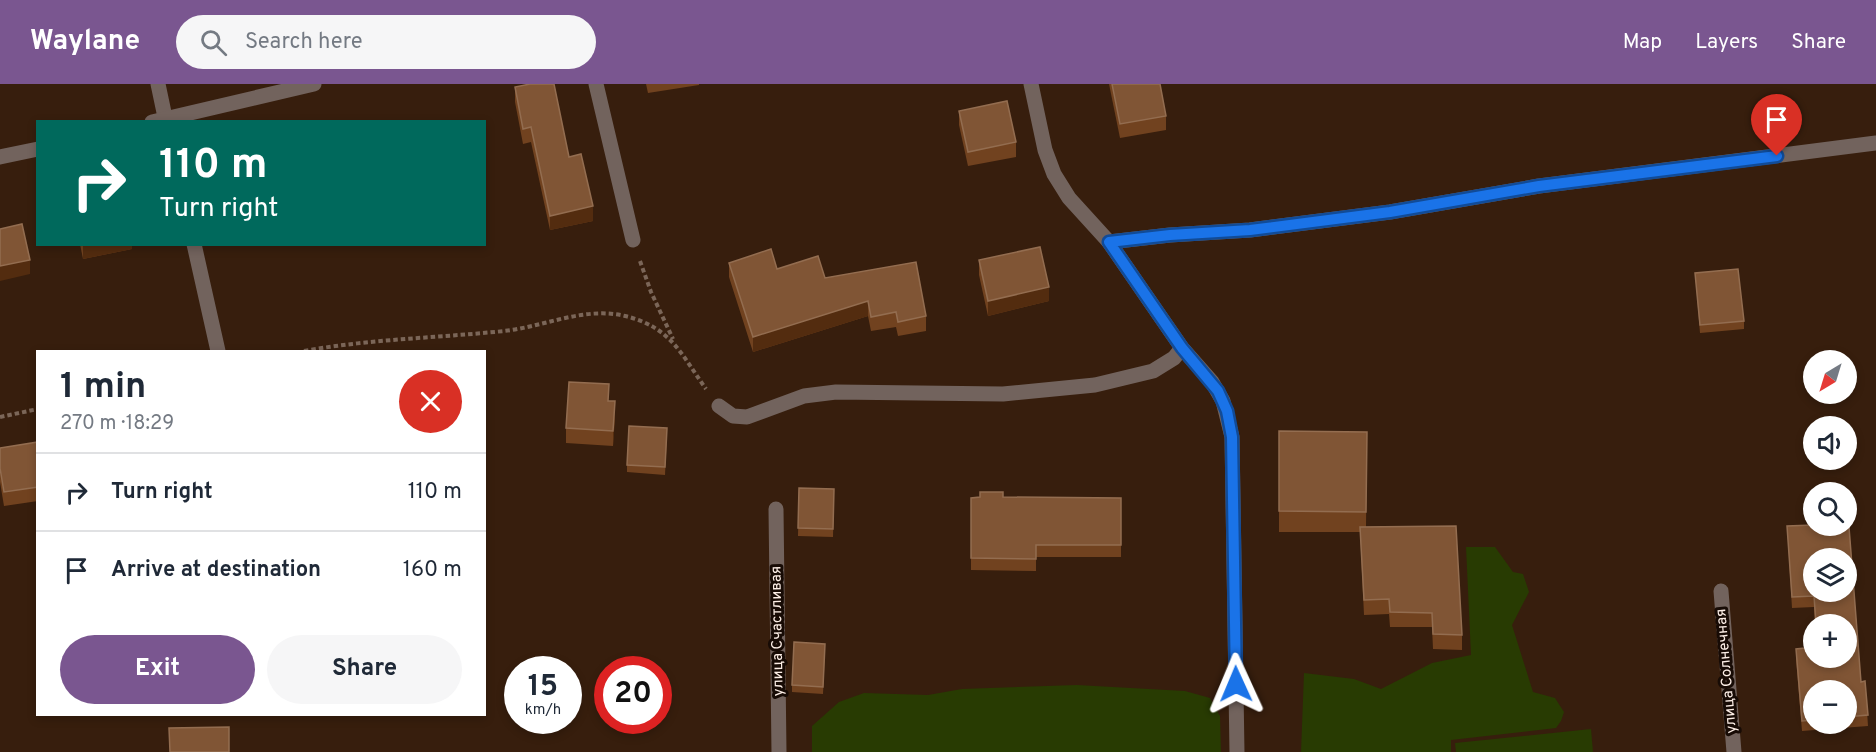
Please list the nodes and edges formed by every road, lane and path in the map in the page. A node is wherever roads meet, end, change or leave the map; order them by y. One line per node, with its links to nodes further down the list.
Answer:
1 (158, 84): 5 (lane)
2 (314, 84): 5 (lane)
3 (596, 84): 9 (lane)
4 (1031, 84): 10 (lane)
5 (161, 120)
6 (1876, 143): 10 (lane)
7 (36, 148): 8 (lane)
8 (0, 157)
9 (633, 240): 12 (path)
10 (1109, 242): 13 (lane)
11 (194, 246): 14 (lane)
12 (675, 343): 15 (path); 16 (path)
13 (1182, 348): 16 (lane); 22 (lane)
14 (218, 350)
15 (310, 350)
16 (719, 406)
17 (36, 409): 18 (path)
18 (0, 417)
19 (776, 509): 21 (lane, улица Счастливая)
20 (1721, 591): 23 (lane, улица Солнечная)
21 (779, 752)
22 (1237, 752)
23 (1734, 752)

